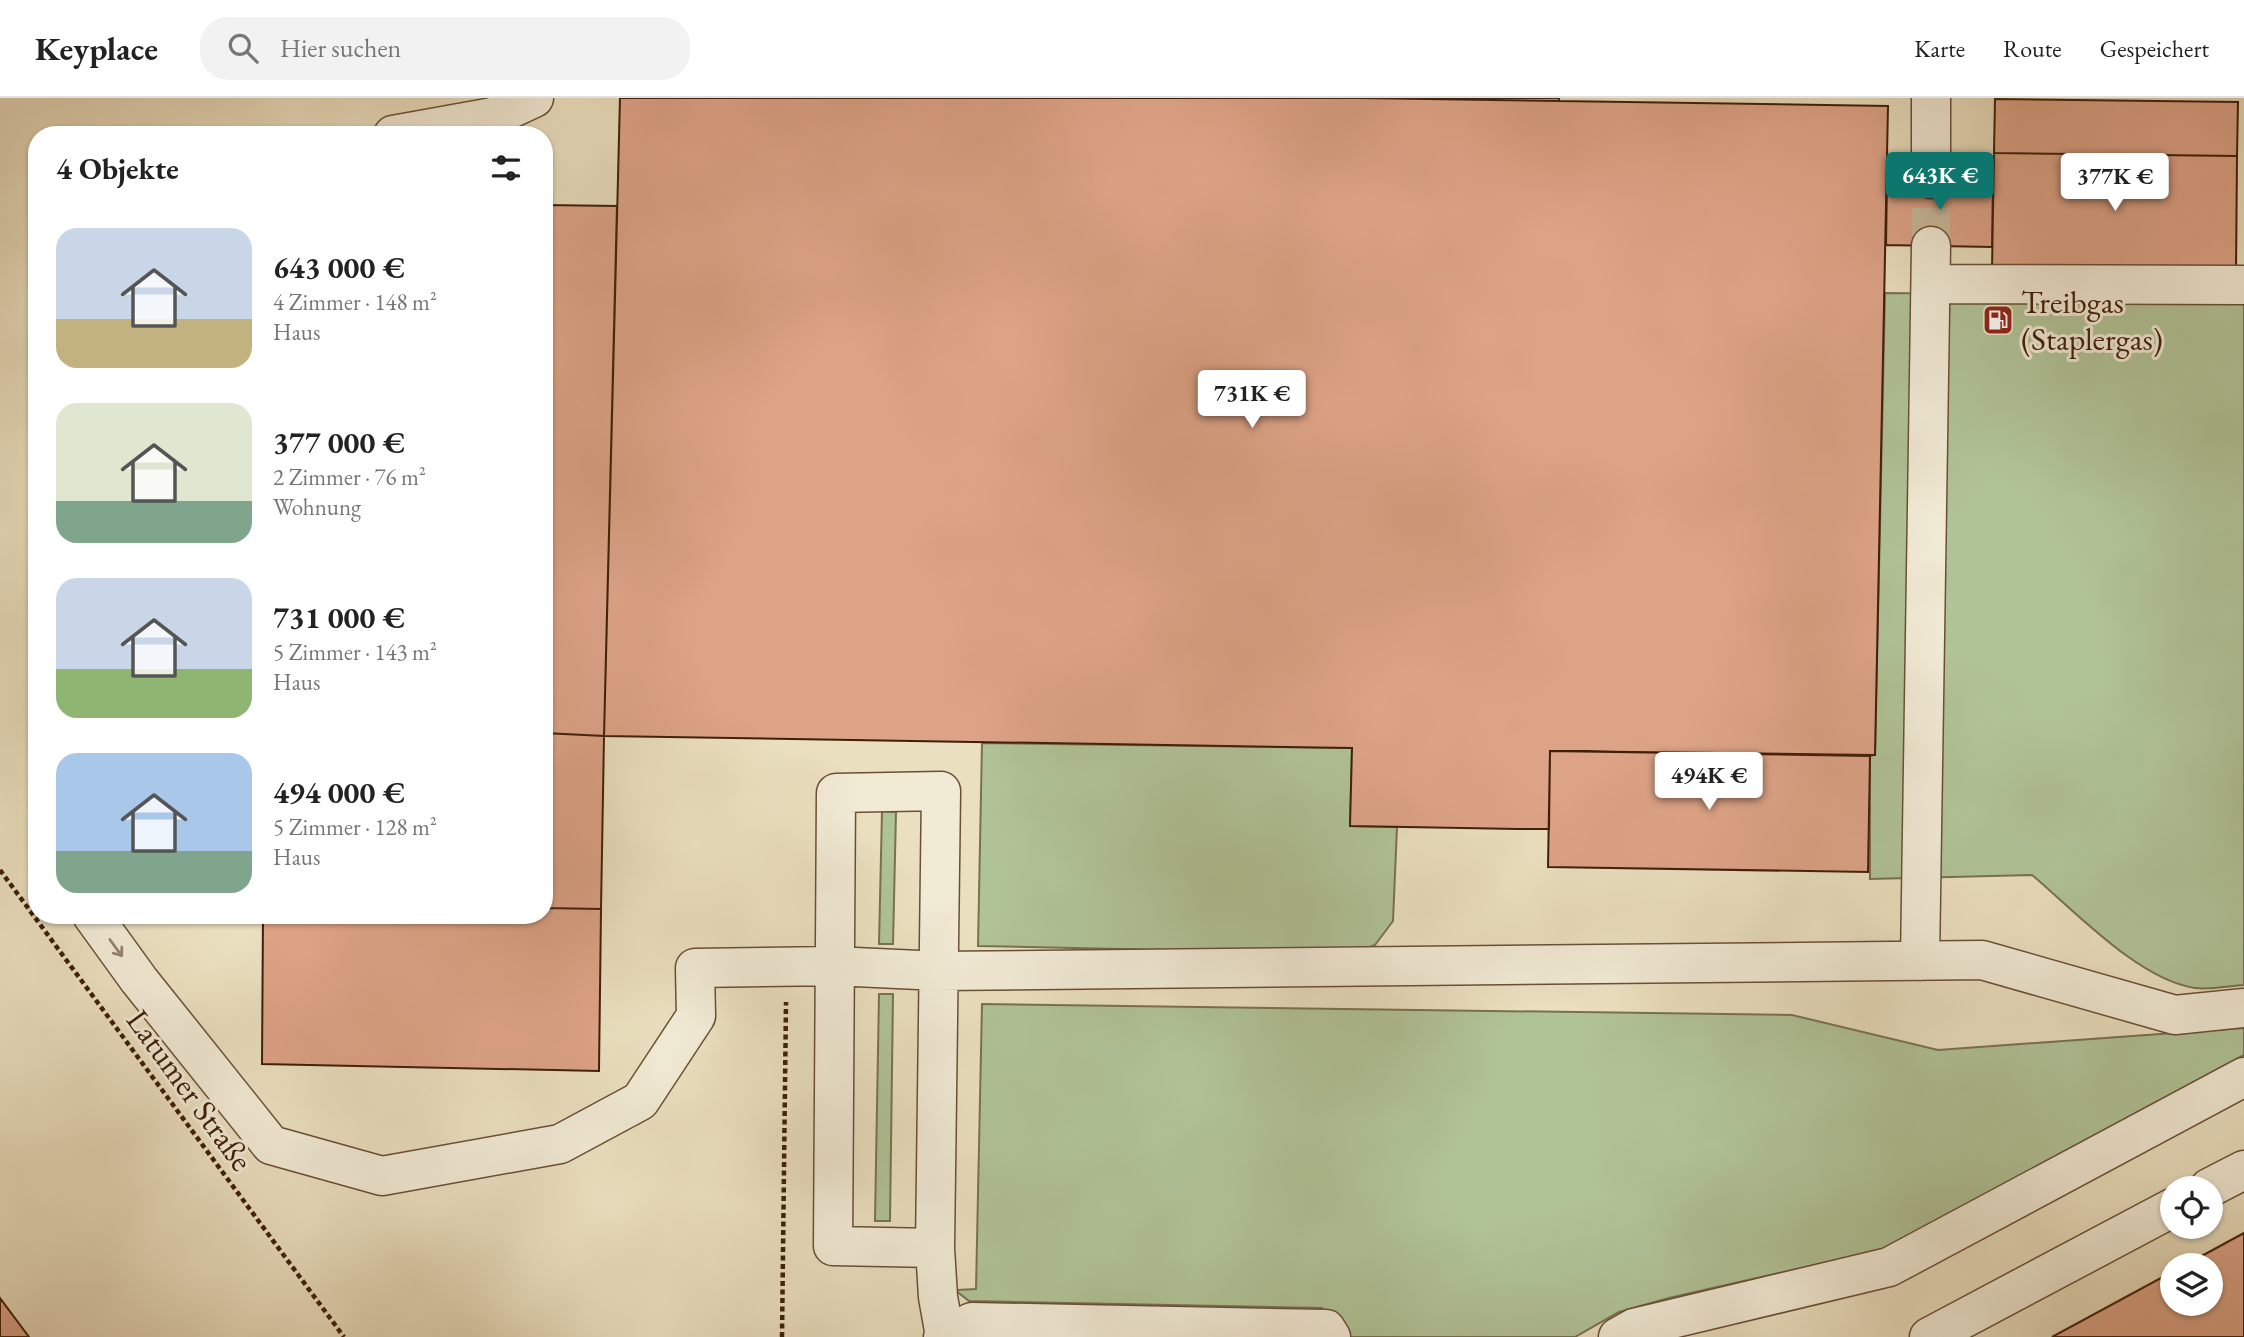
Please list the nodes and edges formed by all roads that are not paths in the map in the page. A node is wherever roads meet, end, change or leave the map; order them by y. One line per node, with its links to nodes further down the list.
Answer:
1 (534, 98): 3 (lane)
2 (1931, 98): 4 (lane)
3 (443, 126)
4 (1931, 179)
5 (1931, 246): 6 (lane)
6 (1931, 284): 7 (lane); 9 (lane)
7 (2244, 285)
8 (99, 924): 10 (lane, one-way to 10)
9 (1920, 961): 11 (lane); 12 (lane)
10 (834, 966): 11 (lane); 11 (lane); 17 (lane)
11 (940, 971): 17 (lane)
12 (2244, 1008)
13 (2244, 1077): 20 (lane)
14 (2244, 1170): 15 (lane)
15 (2223, 1181)
16 (2160, 1214): 21 (lane)
17 (935, 1248): 18 (lane)
18 (944, 1336): 19 (lane)
19 (1331, 1337)
20 (1618, 1337)
21 (1929, 1337)

